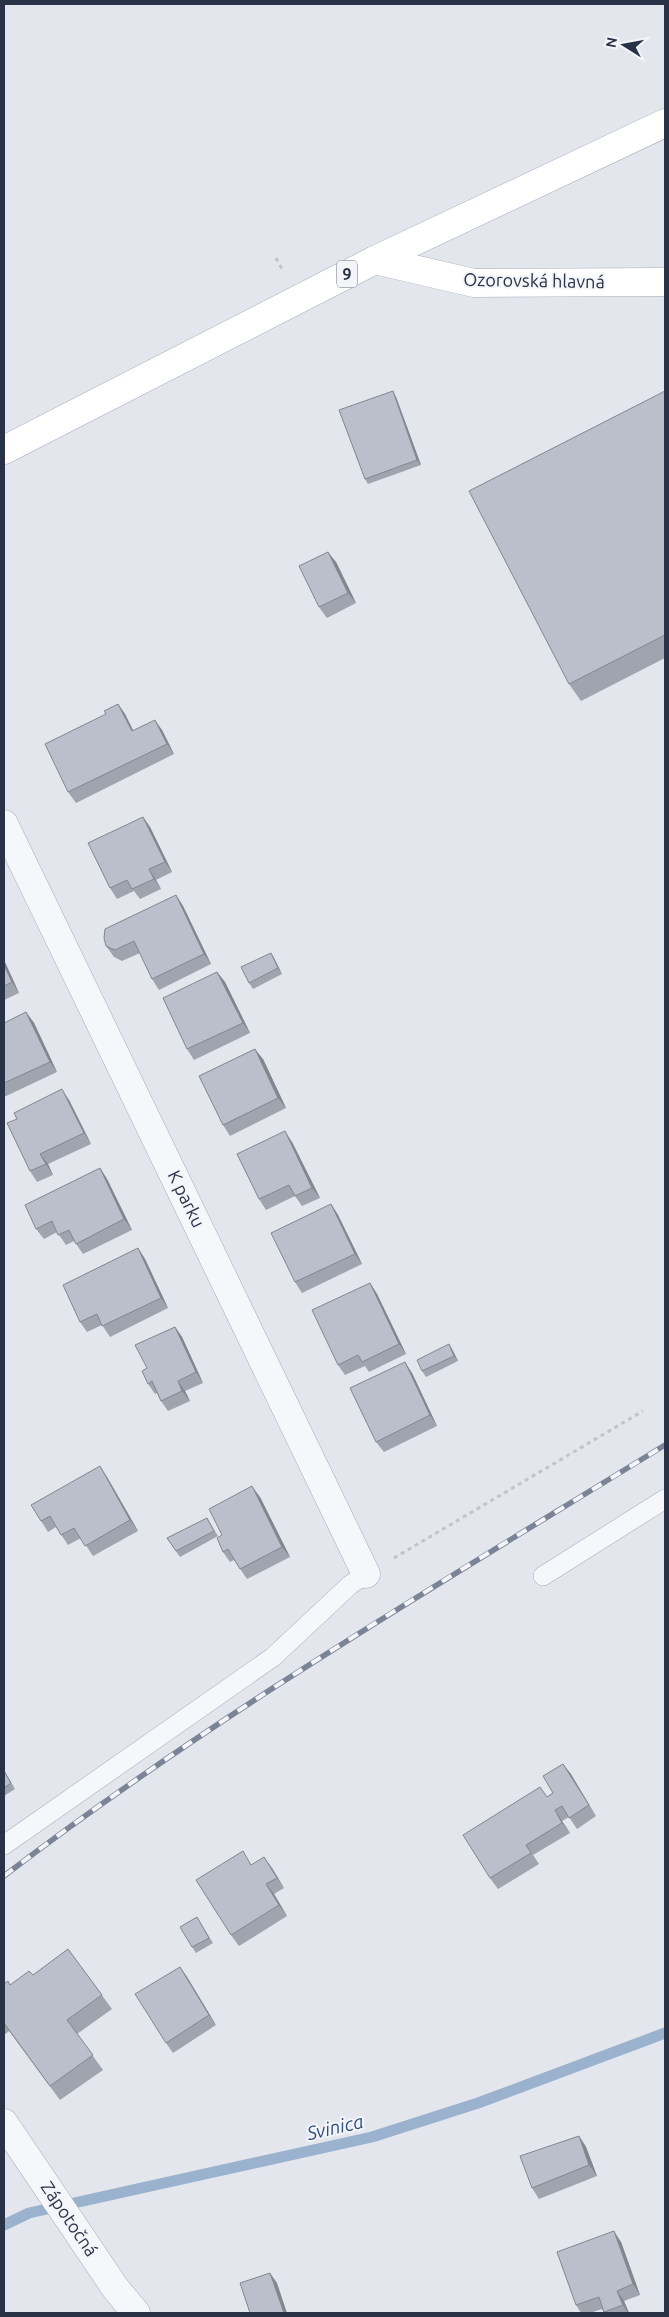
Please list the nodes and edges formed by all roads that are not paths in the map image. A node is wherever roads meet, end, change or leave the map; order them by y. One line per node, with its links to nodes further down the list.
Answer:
1 (665, 123): 2 (main road, 9)
2 (375, 260): 3 (main road, Ozorovská hlavná); 4 (main road, 9)
3 (665, 282)
4 (4, 450)
5 (4, 824): 7 (street, K parku)
6 (665, 1499): 8 (lane)
7 (366, 1574): 9 (lane)
8 (542, 1576)
9 (4, 1845)
10 (7, 2127): 11 (street, Zápotočná)
11 (136, 2313)

